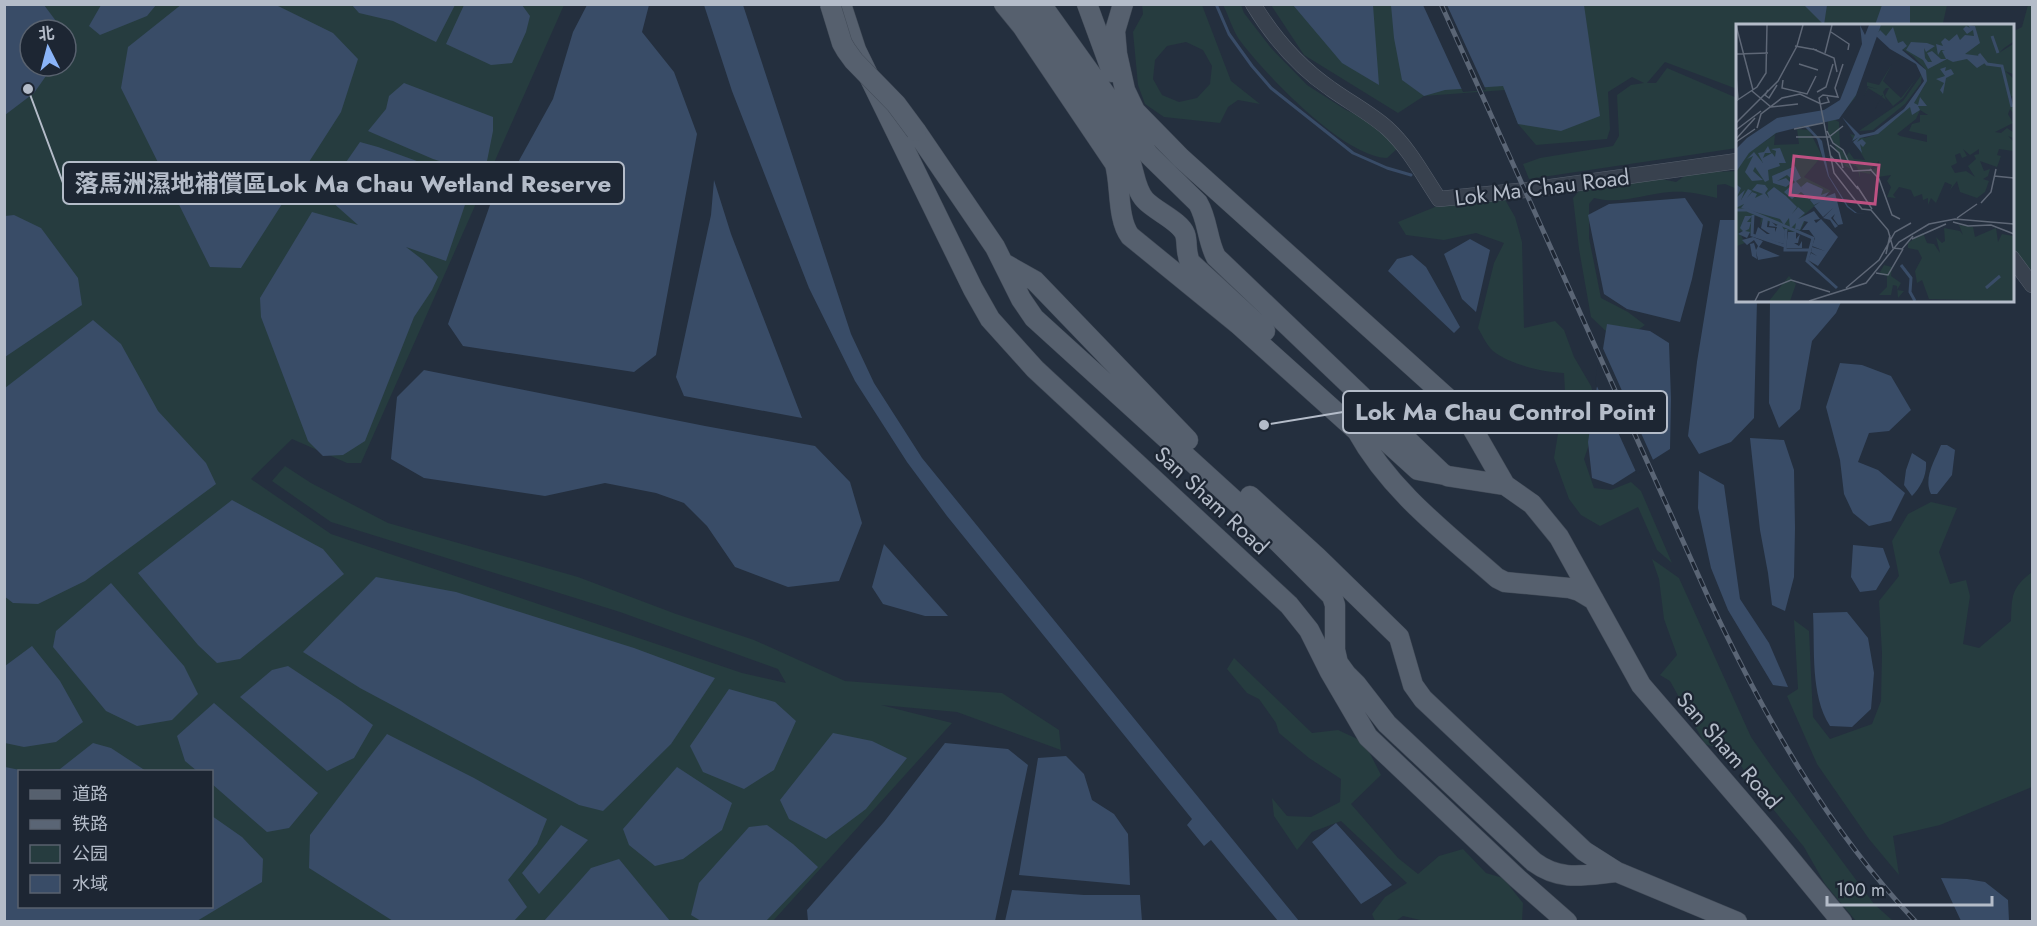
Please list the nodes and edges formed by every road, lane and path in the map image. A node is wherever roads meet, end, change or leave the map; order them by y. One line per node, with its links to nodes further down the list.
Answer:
1 (830, 4): 12 (main road, San Sham Road, bridge)
2 (842, 4): 18 (main road, San Sham Road)
3 (1004, 4): 16 (main road)
4 (1025, 4): 14 (main road, San Sham Road)
5 (1041, 4): 14 (main road)
6 (1087, 4): 9 (main road, San Sham Road)
7 (1123, 4): 9 (main road, San Sham Road)
8 (1253, 4): 10 (street, Lok Ma Chau Road)
9 (1135, 111): 15 (main road, San Sham Road)
10 (1736, 161)
11 (2013, 259): 13 (street)
12 (1005, 264): 17 (main road, San Sham Road); 17 (main road, San Sham Road)
13 (2032, 285)
14 (1447, 476): 15 (main road, San Sham Road)
15 (1505, 485): 16 (main road, San Sham Road)
16 (1594, 600): 20 (main road, San Sham Road)
17 (1617, 872): 19 (main road, San Sham Road)
18 (1567, 921)
19 (1737, 921)
20 (1842, 921)

